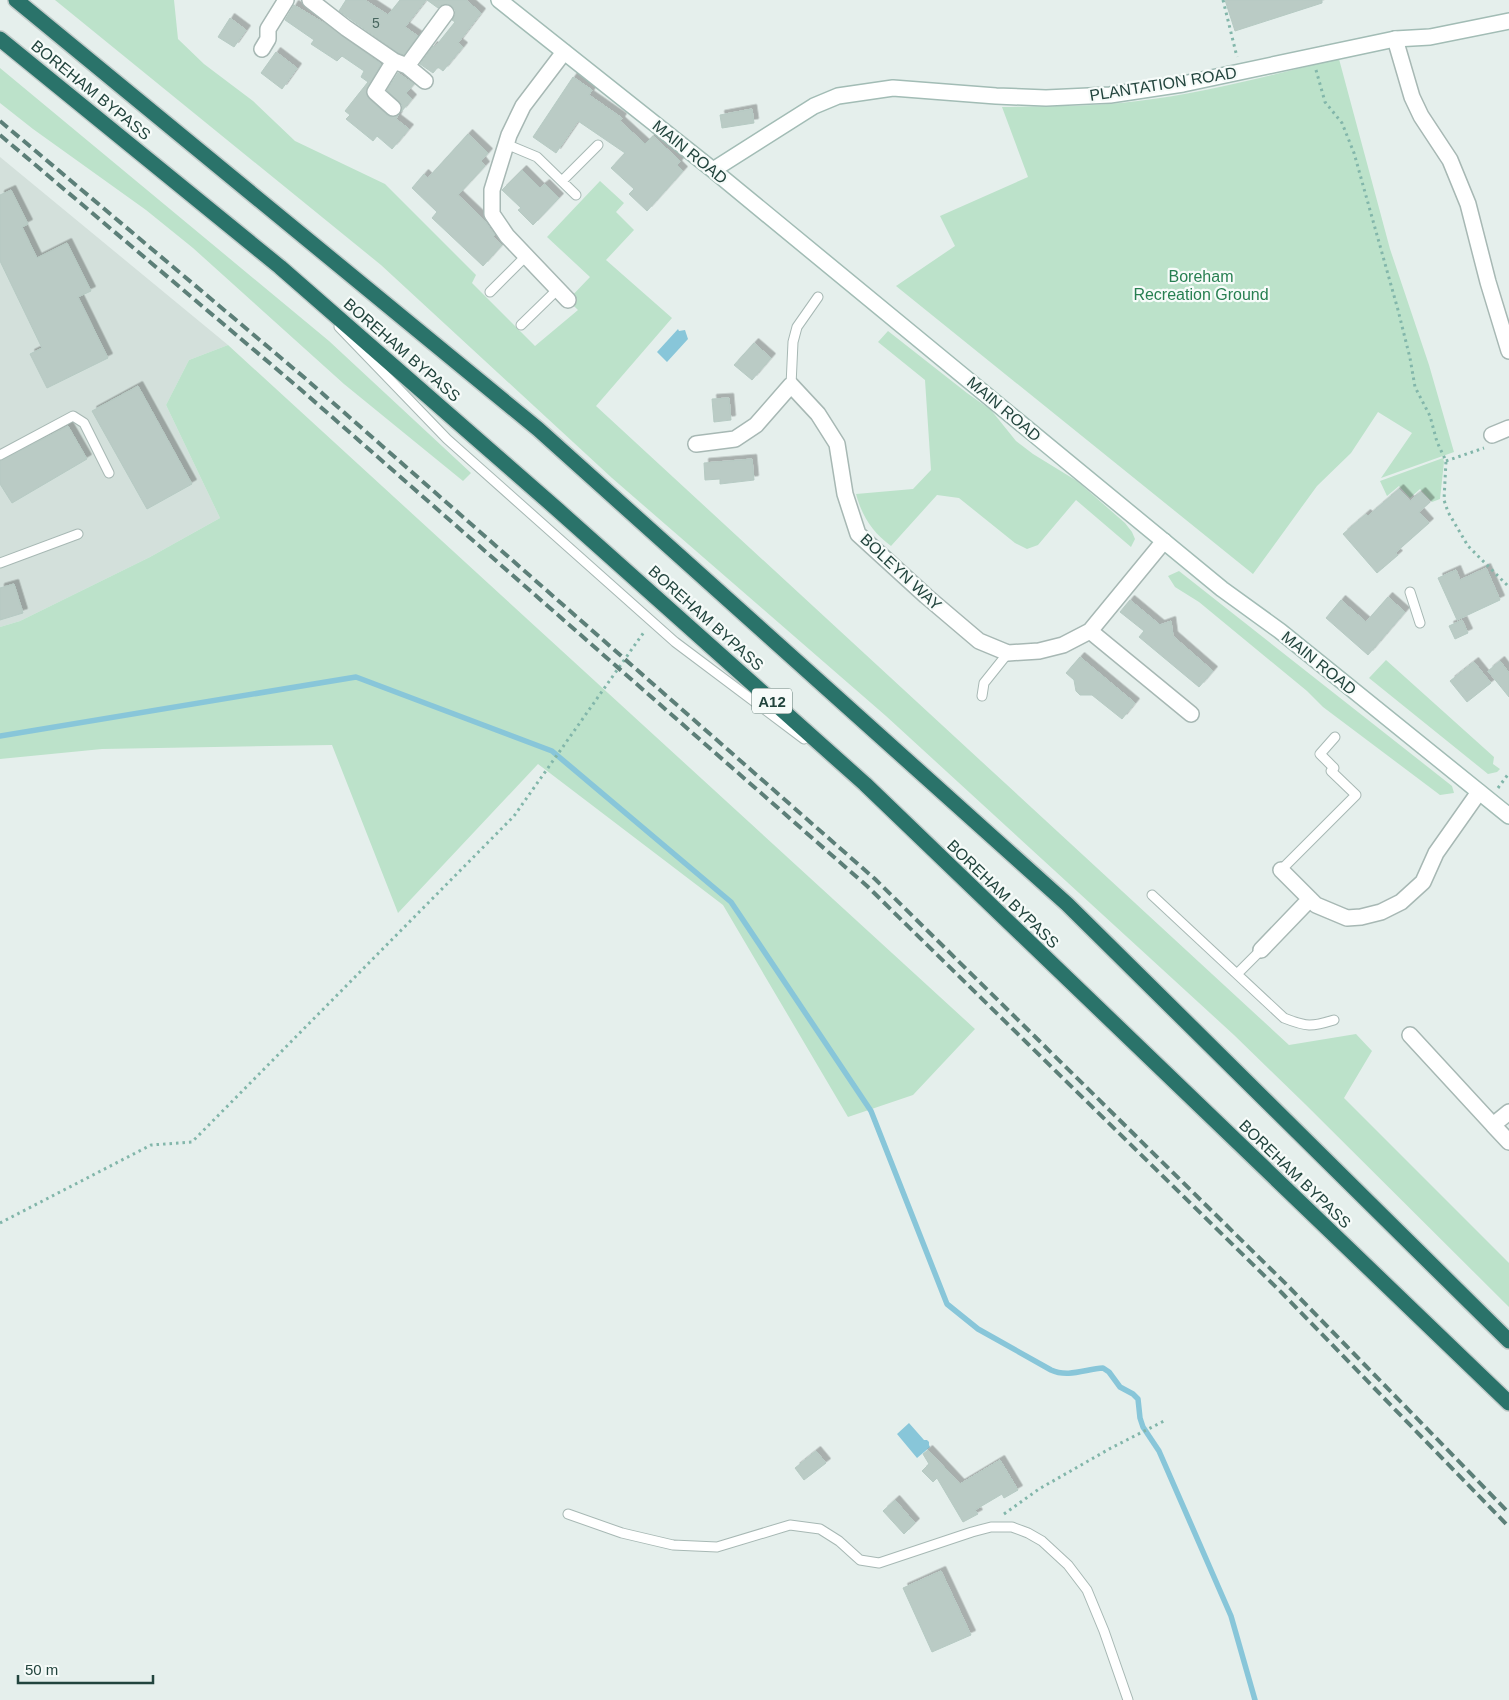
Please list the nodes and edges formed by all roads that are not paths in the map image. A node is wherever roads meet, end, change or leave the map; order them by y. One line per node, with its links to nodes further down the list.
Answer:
1 (16, 0): 55 (highway, BOREHAM BYPASS / A12)
2 (286, 0): 9 (street)
3 (310, 0): 11 (street)
4 (499, 0): 10 (street, MAIN ROAD)
5 (446, 13): 11 (street)
6 (1509, 21): 8 (street, PLANTATION ROAD)
7 (0, 39): 20 (highway, BOREHAM BYPASS / A12)
8 (1395, 40): 16 (street, PLANTATION ROAD); 25 (street)
9 (262, 49)
10 (564, 52): 14 (street); 16 (street, MAIN ROAD)
11 (400, 64): 12 (street); 13 (street)
12 (425, 80)
13 (393, 108)
14 (506, 144): 17 (lane); 19 (street)
15 (598, 145): 17 (lane)
16 (714, 170): 33 (street, MAIN ROAD)
17 (562, 181): 18 (lane)
18 (576, 195)
19 (526, 256): 21 (lane); 22 (street)
20 (280, 267): 42 (highway, BOREHAM BYPASS / A12); 42 (lane)
21 (490, 292)
22 (563, 294): 24 (lane)
23 (818, 297): 26 (lane)
24 (521, 325)
25 (1509, 351)
26 (791, 385): 29 (street); 38 (street, BOLEYN WAY)
27 (1509, 428): 28 (street)
28 (1492, 435)
29 (696, 444)
30 (0, 455): 31 (lane)
31 (108, 472)
32 (78, 534): 34 (lane)
33 (1164, 541): 37 (street, BOLEYN WAY); 43 (street, MAIN ROAD)
34 (0, 563)
35 (1410, 592): 36 (lane)
36 (1420, 623)
37 (1090, 631): 38 (street, BOLEYN WAY); 40 (street)
38 (1008, 653): 39 (lane)
39 (982, 696)
40 (1192, 714)
41 (1335, 737): 45 (lane)
42 (865, 784): 56 (highway, BOREHAM BYPASS / A12)
43 (1479, 792): 44 (street, MAIN ROAD); 47 (street)
44 (1509, 816)
45 (1281, 870): 47 (street)
46 (1152, 896): 49 (lane)
47 (1310, 899): 48 (street)
48 (1261, 950): 49 (lane)
49 (1237, 974): 50 (lane)
50 (1334, 1020)
51 (1410, 1036): 53 (street)
52 (1509, 1112): 53 (street)
53 (1493, 1126): 54 (street)
54 (1509, 1142)
55 (1509, 1341)
56 (1509, 1403)
57 (568, 1514): 58 (lane)
58 (1128, 1700)

